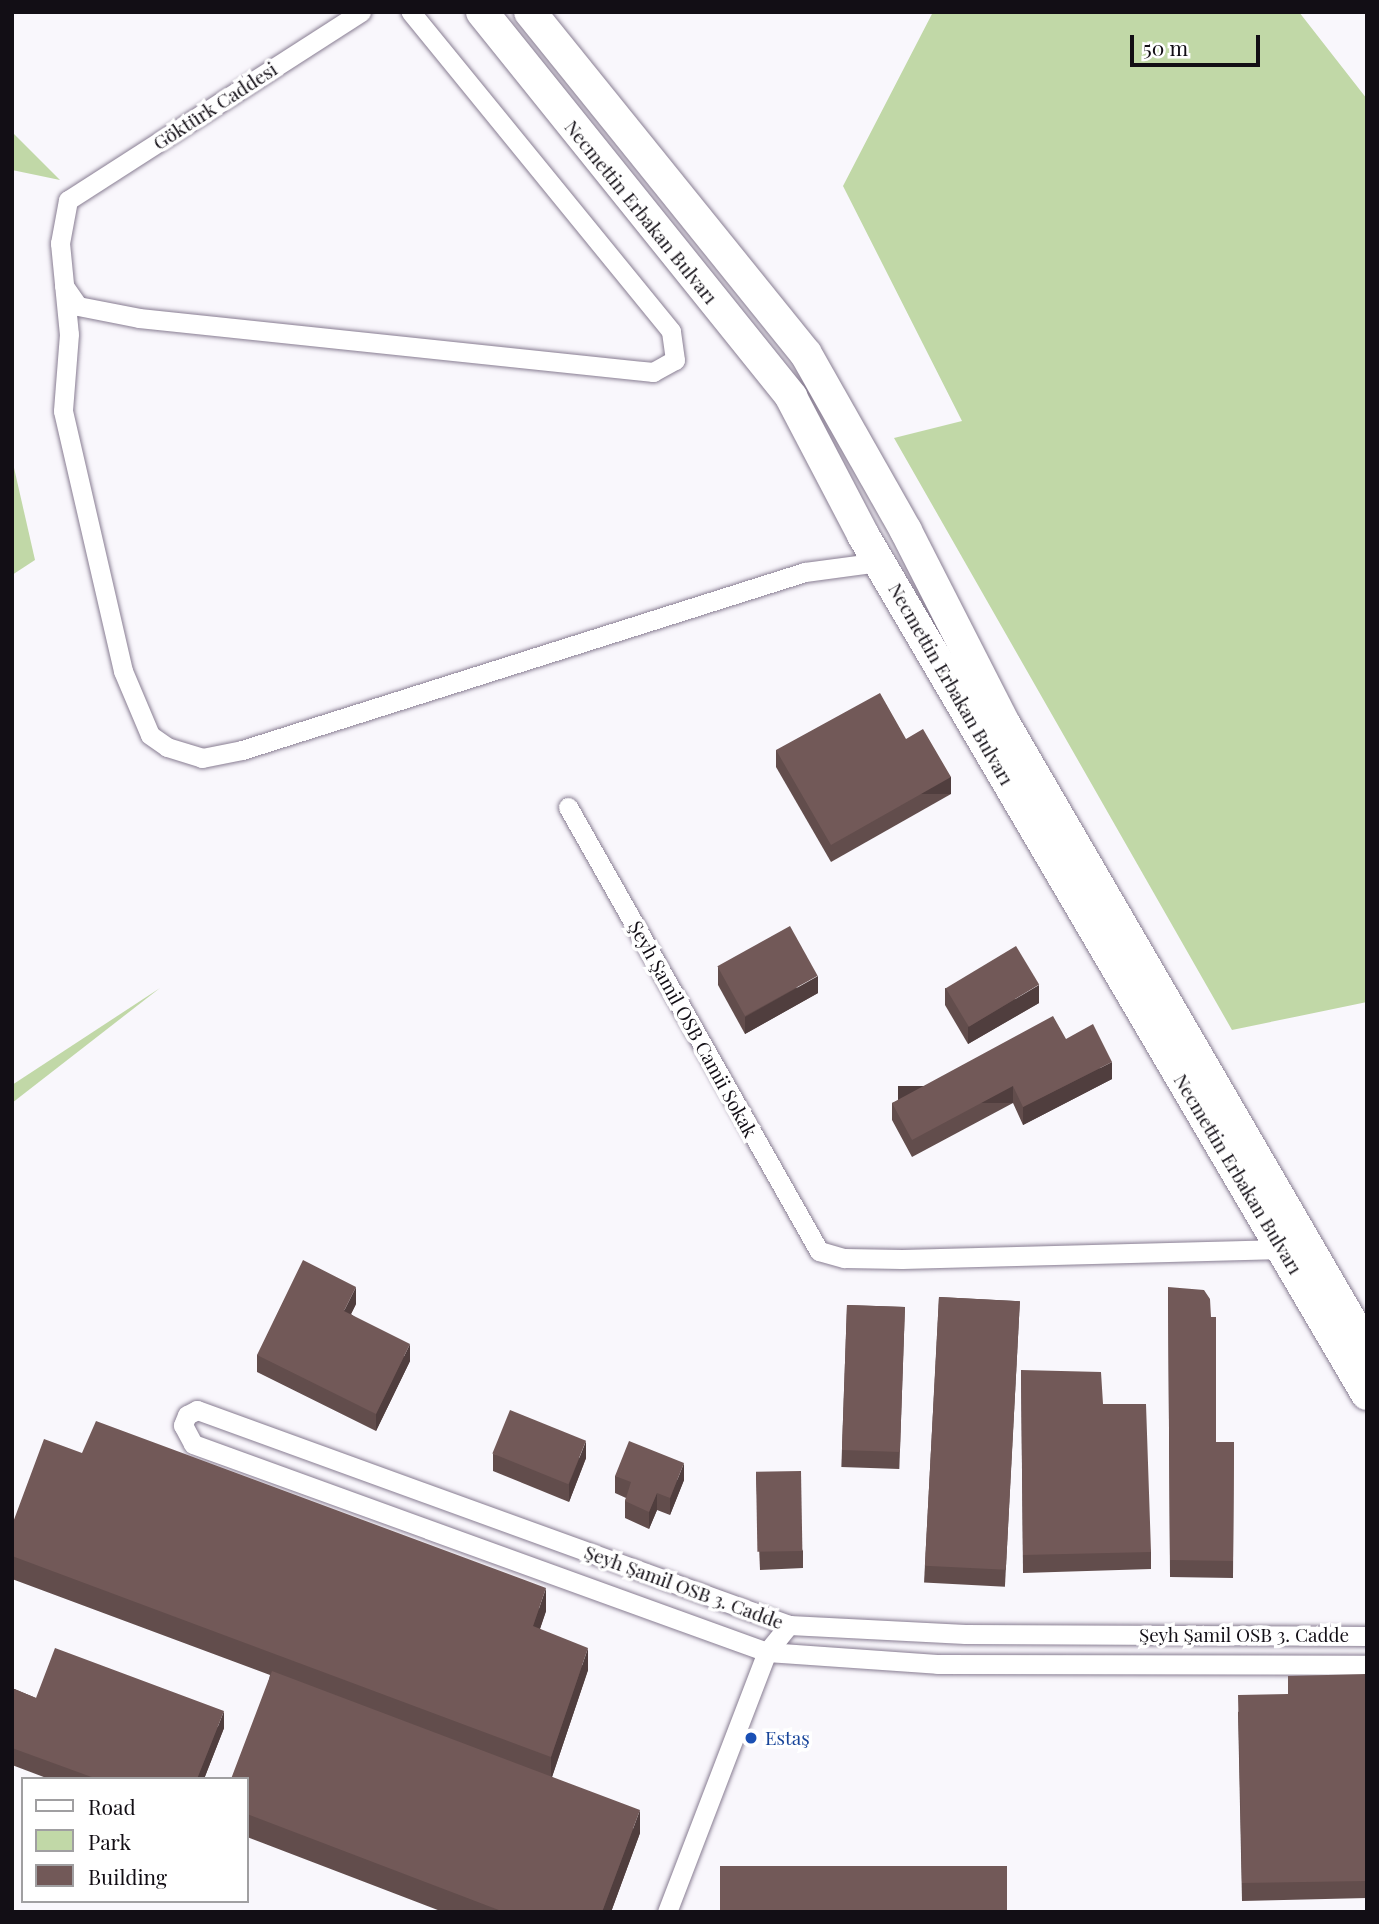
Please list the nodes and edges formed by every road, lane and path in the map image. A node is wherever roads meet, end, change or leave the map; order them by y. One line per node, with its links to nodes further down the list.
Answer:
1 (360, 12): 5 (street, Göktürk Caddesi)
2 (411, 12): 5 (street)
3 (482, 12): 6 (main road, Necmettin Erbakan Bulvarı)
4 (530, 12): 9 (main road, Necmettin Erbakan Bulvarı)
5 (62, 283): 6 (street)
6 (880, 562): 8 (main road, Necmettin Erbakan Bulvarı)
7 (568, 807): 8 (street, Şeyh Şamil OSB Camii Sokak)
8 (1283, 1249): 10 (main road, Necmettin Erbakan Bulvarı)
9 (1367, 1349)
10 (1367, 1394)
11 (789, 1625): 12 (street, Şeyh Şamil OSB 3. Cadde); 13 (street); 13 (street, Şeyh Şamil OSB 3. Cadde)
12 (1367, 1636)
13 (767, 1652): 14 (street); 15 (street)
14 (1367, 1665)
15 (667, 1912)

